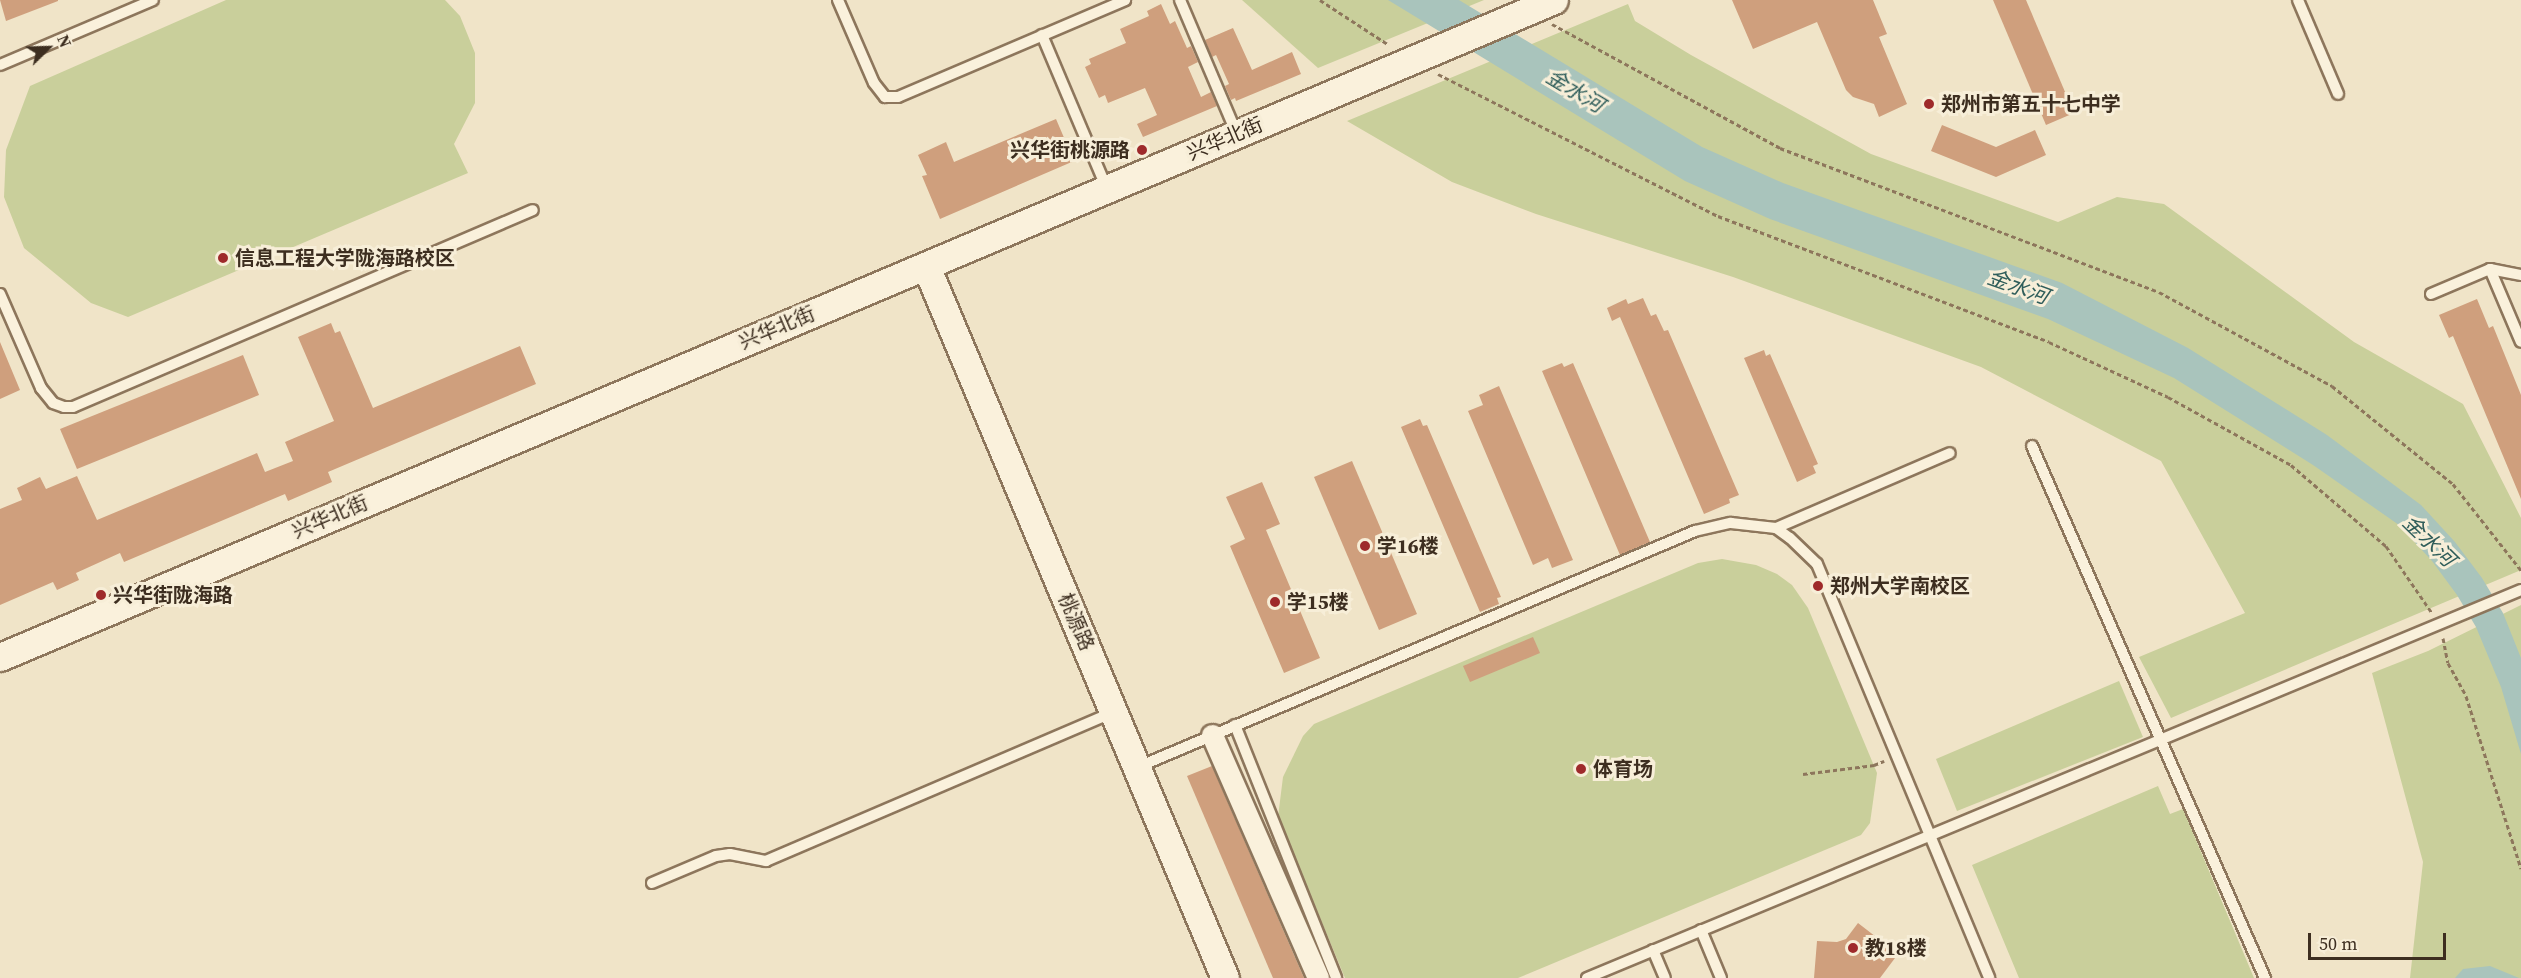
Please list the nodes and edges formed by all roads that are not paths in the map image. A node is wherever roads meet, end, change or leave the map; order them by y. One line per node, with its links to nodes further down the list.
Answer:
1 (153, 0): 8 (lane)
2 (838, 0): 7 (lane)
3 (1125, 0): 7 (lane)
4 (1180, 0): 10 (lane)
5 (1554, 0): 10 (street, 兴华北街)
6 (2298, 0): 9 (lane)
7 (1042, 35): 11 (lane)
8 (0, 65)
9 (2338, 94)
10 (1237, 134): 11 (street, 兴华北街)
11 (1107, 189): 13 (street, 兴华北街)
12 (533, 210): 16 (lane)
13 (926, 266): 23 (street, 兴华北街); 24 (street, 桃源路)
14 (2490, 269): 15 (lane); 17 (lane); 18 (lane)
15 (2521, 275)
16 (0, 294)
17 (2431, 294)
18 (2521, 342)
19 (2032, 446): 27 (lane)
20 (1950, 453): 21 (lane)
21 (1776, 528): 25 (lane); 29 (lane)
22 (2521, 590): 27 (lane)
23 (0, 657)
24 (1113, 711): 28 (street, 桃源路); 30 (lane)
25 (1235, 725): 26 (lane); 35 (lane)
26 (1212, 735): 28 (lane); 34 (street)
27 (2162, 739): 29 (lane); 40 (lane)
28 (1137, 767): 33 (street, 桃源路)
29 (1930, 835): 31 (lane); 39 (lane)
30 (652, 883)
31 (1701, 930): 32 (lane); 38 (lane)
32 (1653, 950): 36 (lane); 37 (lane)
33 (1225, 978)
34 (1318, 978)
35 (1336, 978)
36 (1587, 978)
37 (1665, 978)
38 (1721, 978)
39 (1989, 978)
40 (2265, 978)

